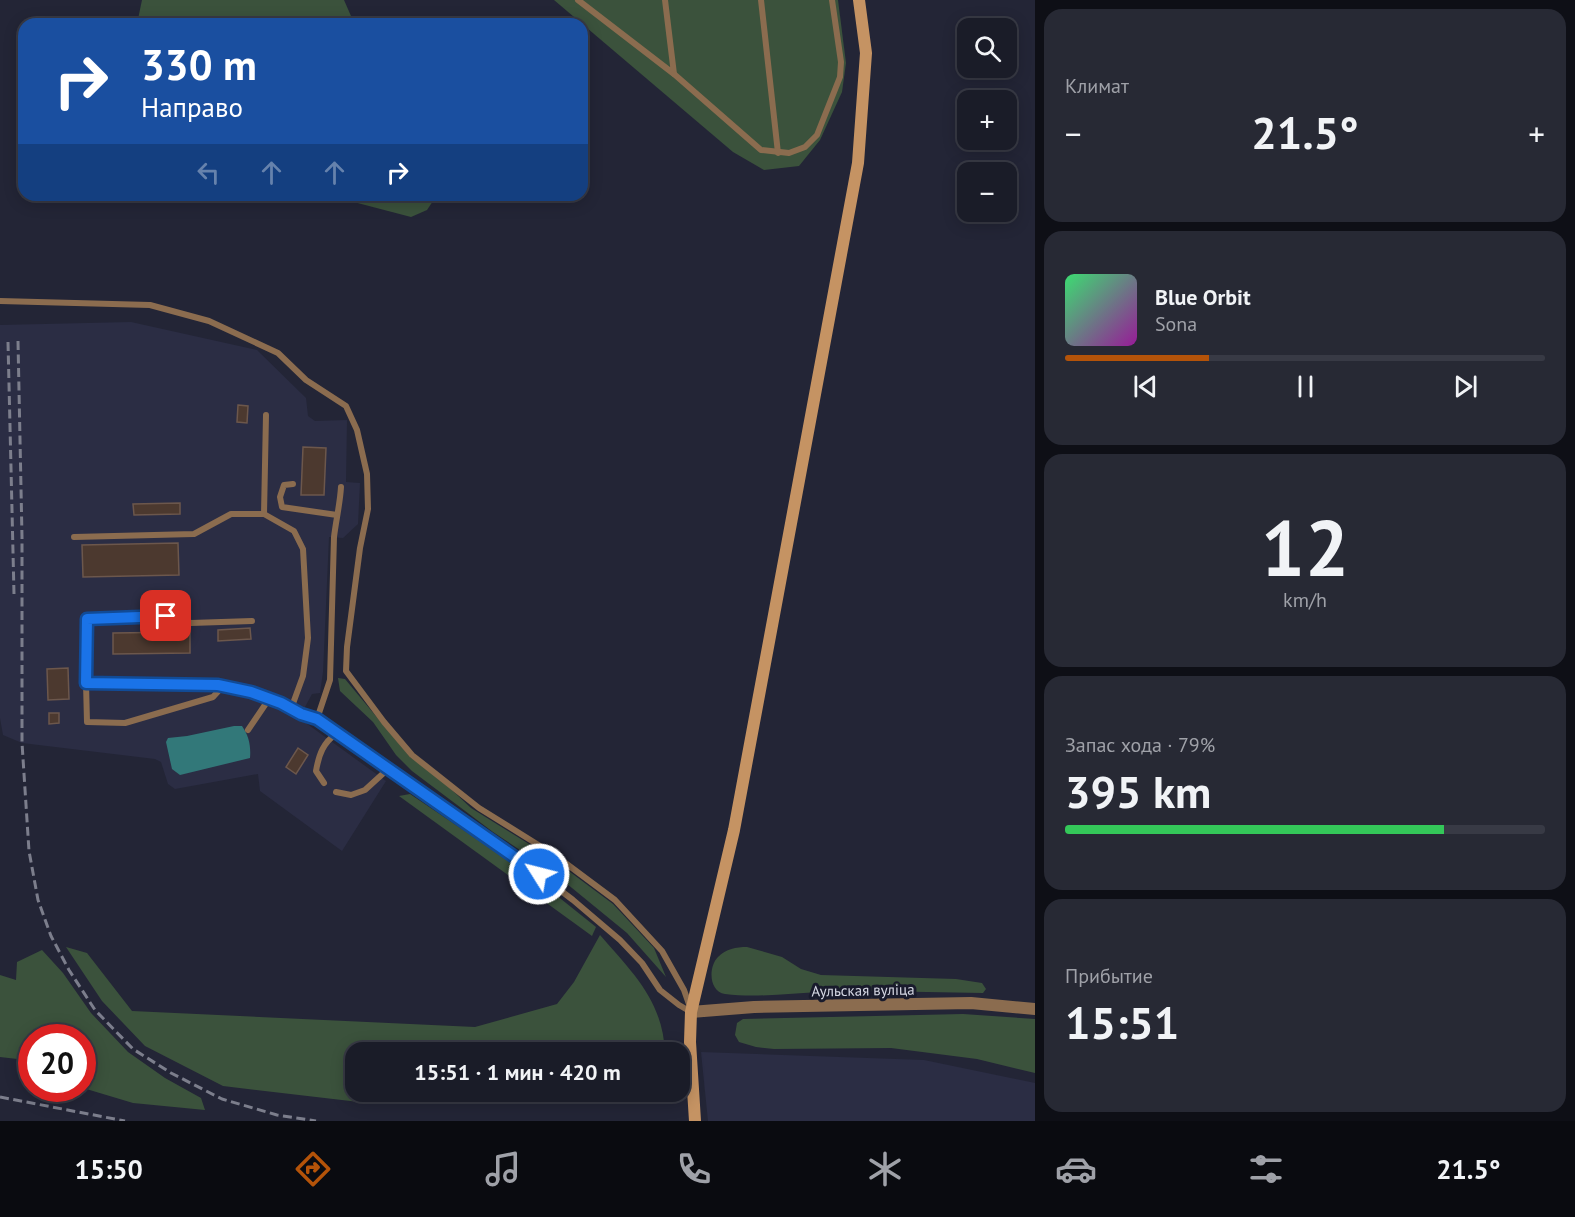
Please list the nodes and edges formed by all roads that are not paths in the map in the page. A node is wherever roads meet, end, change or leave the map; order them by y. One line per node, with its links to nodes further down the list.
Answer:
1 (578, 0): 6 (lane)
2 (666, 0): 6 (lane)
3 (761, 0): 7 (lane)
4 (832, 0): 7 (lane)
5 (859, 0): 27 (street)
6 (674, 74): 7 (lane)
7 (778, 153)
8 (0, 301): 27 (lane)
9 (266, 415): 12 (lane)
10 (293, 484): 13 (lane)
11 (341, 487): 13 (lane)
12 (264, 514): 14 (lane); 19 (lane)
13 (337, 515): 20 (lane)
14 (74, 537)
15 (252, 621): 16 (lane)
16 (86, 683): 17 (lane); 17 (lane)
17 (223, 686): 18 (lane)
18 (269, 699): 19 (lane); 21 (lane)
19 (291, 709): 20 (lane)
20 (317, 719): 22 (lane)
21 (248, 730)
22 (337, 733): 23 (lane); 24 (lane)
23 (388, 769): 25 (lane); 27 (lane)
24 (324, 783)
25 (336, 792)
26 (1035, 1009): 27 (street, Аульская вуліца)
27 (692, 1012): 28 (street)
28 (695, 1121)

